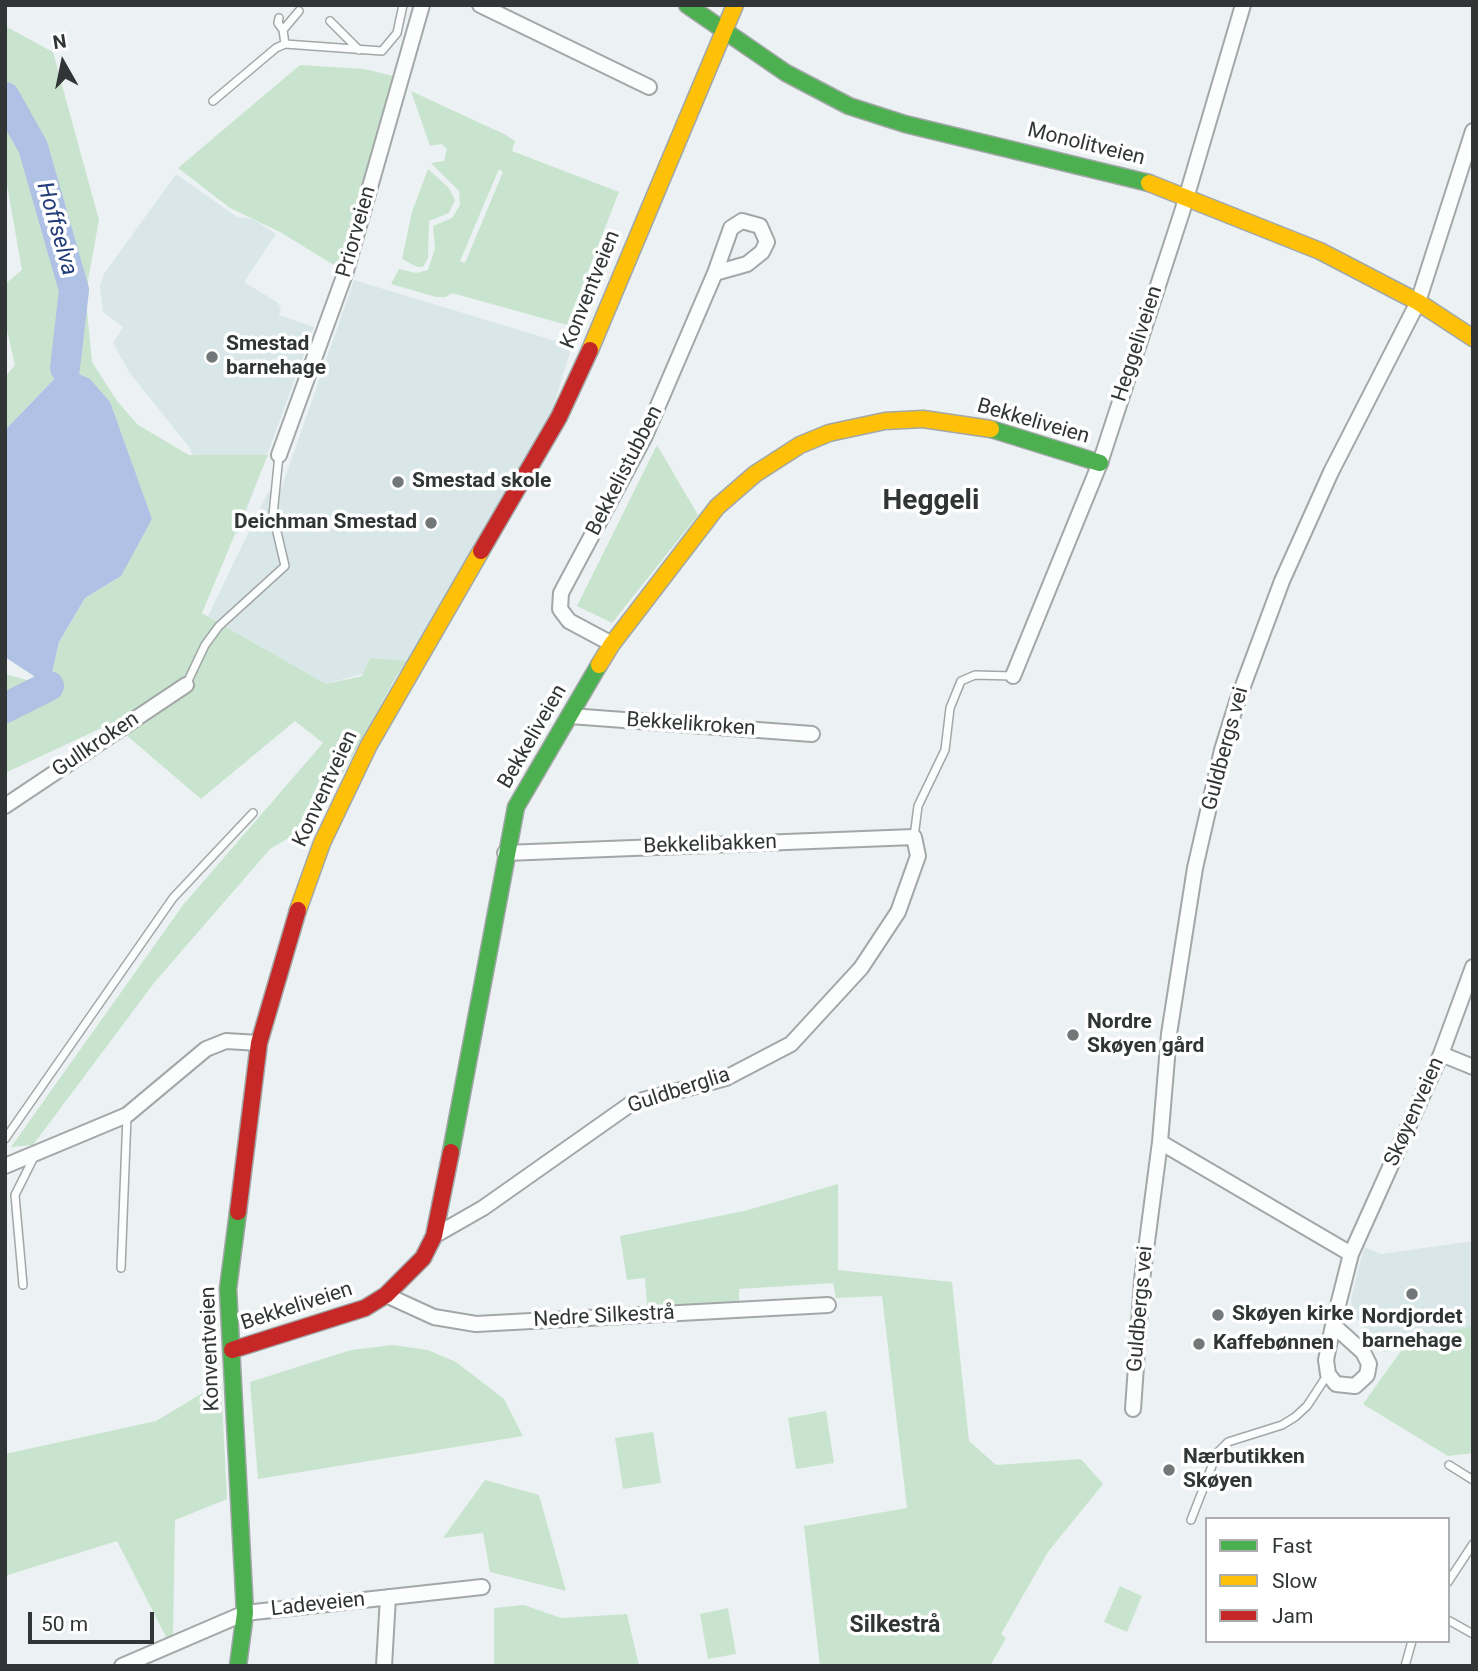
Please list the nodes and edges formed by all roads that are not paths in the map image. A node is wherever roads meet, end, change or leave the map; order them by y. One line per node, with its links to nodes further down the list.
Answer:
1 (403, 5): 13 (lane)
2 (422, 5): 21 (street, Priorveien)
3 (480, 5): 14 (street)
4 (687, 5): 11 (street, Monolitveien)
5 (735, 5): 11 (street, Konventveien)
6 (1243, 5): 17 (street, Heggeliveien)
7 (299, 11): 10 (lane)
8 (279, 18): 10 (lane)
9 (330, 21): 13 (lane)
10 (283, 30): 12 (lane)
11 (724, 31): 17 (street, Monolitveien); 33 (street, Konventveien)
12 (285, 44): 13 (lane); 15 (lane)
13 (359, 51)
14 (649, 87)
15 (214, 100)
16 (1473, 131): 19 (street, Guldbergs vei)
17 (1186, 196): 19 (street, Monolitveien); 22 (street, Heggeliveien)
18 (715, 273): 23 (street, Bekkelistubben)
19 (1418, 302): 20 (street, Monolitveien); 38 (street, Guldbergs vei)
20 (1473, 338)
21 (279, 455): 25 (lane)
22 (1100, 463): 23 (street, Bekkeliveien); 24 (street, Heggeliveien)
23 (612, 644): 26 (street, Bekkeliveien)
24 (1013, 676): 30 (lane)
25 (186, 685): 28 (street, Gullkroken)
26 (570, 716): 27 (street, Bekkelikroken); 31 (street, Bekkeliveien)
27 (812, 734)
28 (5, 806)
29 (253, 813): 37 (lane)
30 (914, 836): 31 (street, Bekkelibakken); 41 (street, Guldberglia)
31 (505, 853): 41 (street, Bekkeliveien)
32 (1473, 967): 34 (street, Skøyenveien)
33 (259, 1043): 36 (street); 48 (street, Konventveien)
34 (1441, 1054): 35 (street); 42 (street, Skøyenveien)
35 (1473, 1067)
36 (127, 1115): 39 (street); 43 (lane)
37 (5, 1139)
38 (1160, 1142): 42 (street); 50 (street, Guldbergs vei)
39 (35, 1156): 40 (street); 44 (lane)
40 (5, 1166)
41 (435, 1236): 45 (street, Bekkeliveien)
42 (1350, 1254): 47 (street, Skøyenveien)
43 (121, 1268)
44 (23, 1285)
45 (386, 1295): 46 (street, Nedre Silkestrå); 48 (street, Bekkeliveien)
46 (828, 1305)
47 (1333, 1325): 49 (street, Skøyenveien); 49 (street)
48 (232, 1350): 58 (street, Konventveien)
49 (1328, 1374): 53 (lane)
50 (1133, 1409)
51 (1449, 1465): 52 (lane)
52 (1473, 1480)
53 (1191, 1520)
54 (1473, 1544): 55 (lane)
55 (1450, 1579)
56 (482, 1587): 57 (street, Ladeveien)
57 (388, 1597): 58 (street, Ladeveien); 64 (street)
58 (245, 1613): 62 (street, Ladeveien); 63 (street, Konventveien)
59 (1450, 1621): 60 (lane)
60 (1473, 1634)
61 (1411, 1643): 65 (lane)
62 (122, 1666)
63 (238, 1666)
64 (384, 1666)
65 (1405, 1666)

